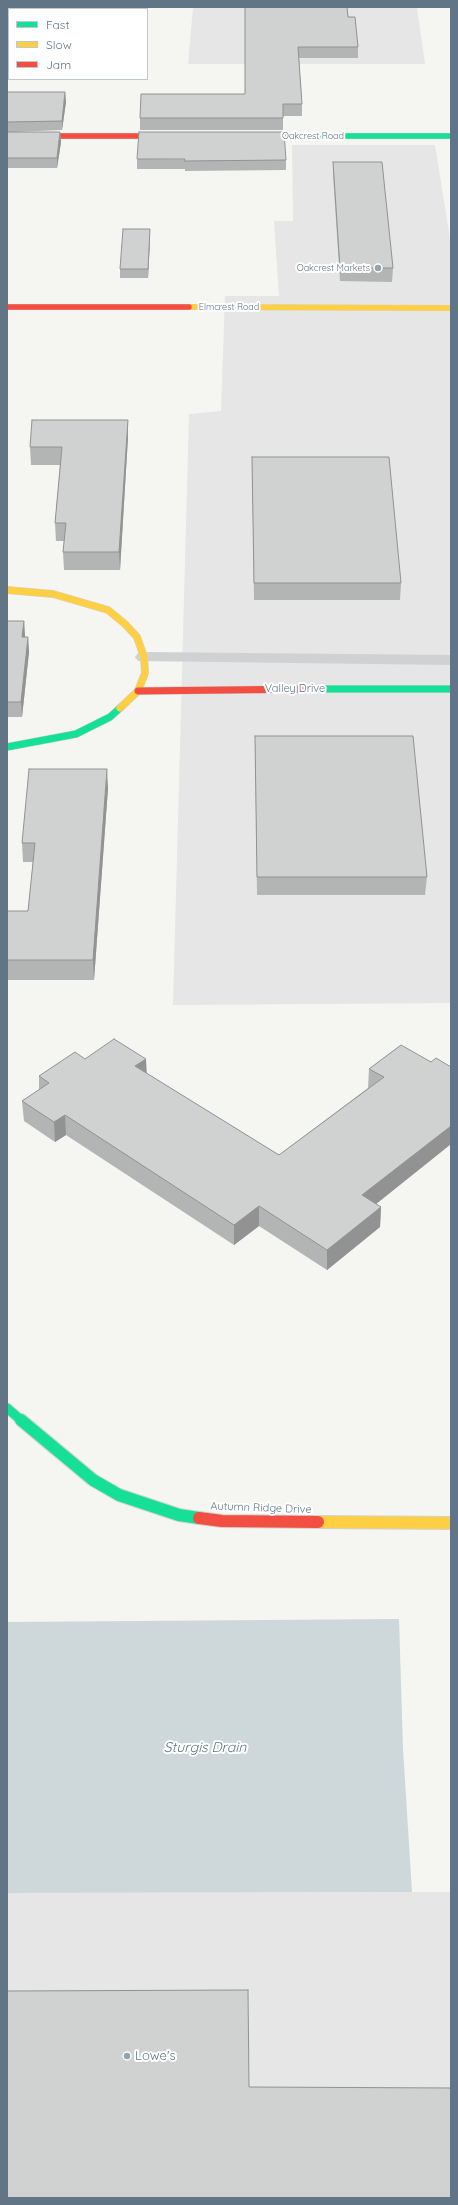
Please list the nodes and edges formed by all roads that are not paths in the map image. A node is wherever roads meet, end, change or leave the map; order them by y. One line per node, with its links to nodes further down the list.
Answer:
1 (7, 136): 2 (street)
2 (174, 136)
3 (246, 136): 4 (street, Oakcrest Road)
4 (451, 136)
5 (7, 307): 6 (street, Elmcrest Road)
6 (451, 308)
7 (7, 590): 9 (street)
8 (451, 660): 9 (street)
9 (144, 665): 11 (street)
10 (451, 689): 11 (street, Valley Drive)
11 (138, 691): 12 (street)
12 (7, 747)
13 (7, 1408): 14 (street, Autumn Ridge Drive)
14 (451, 1523)

